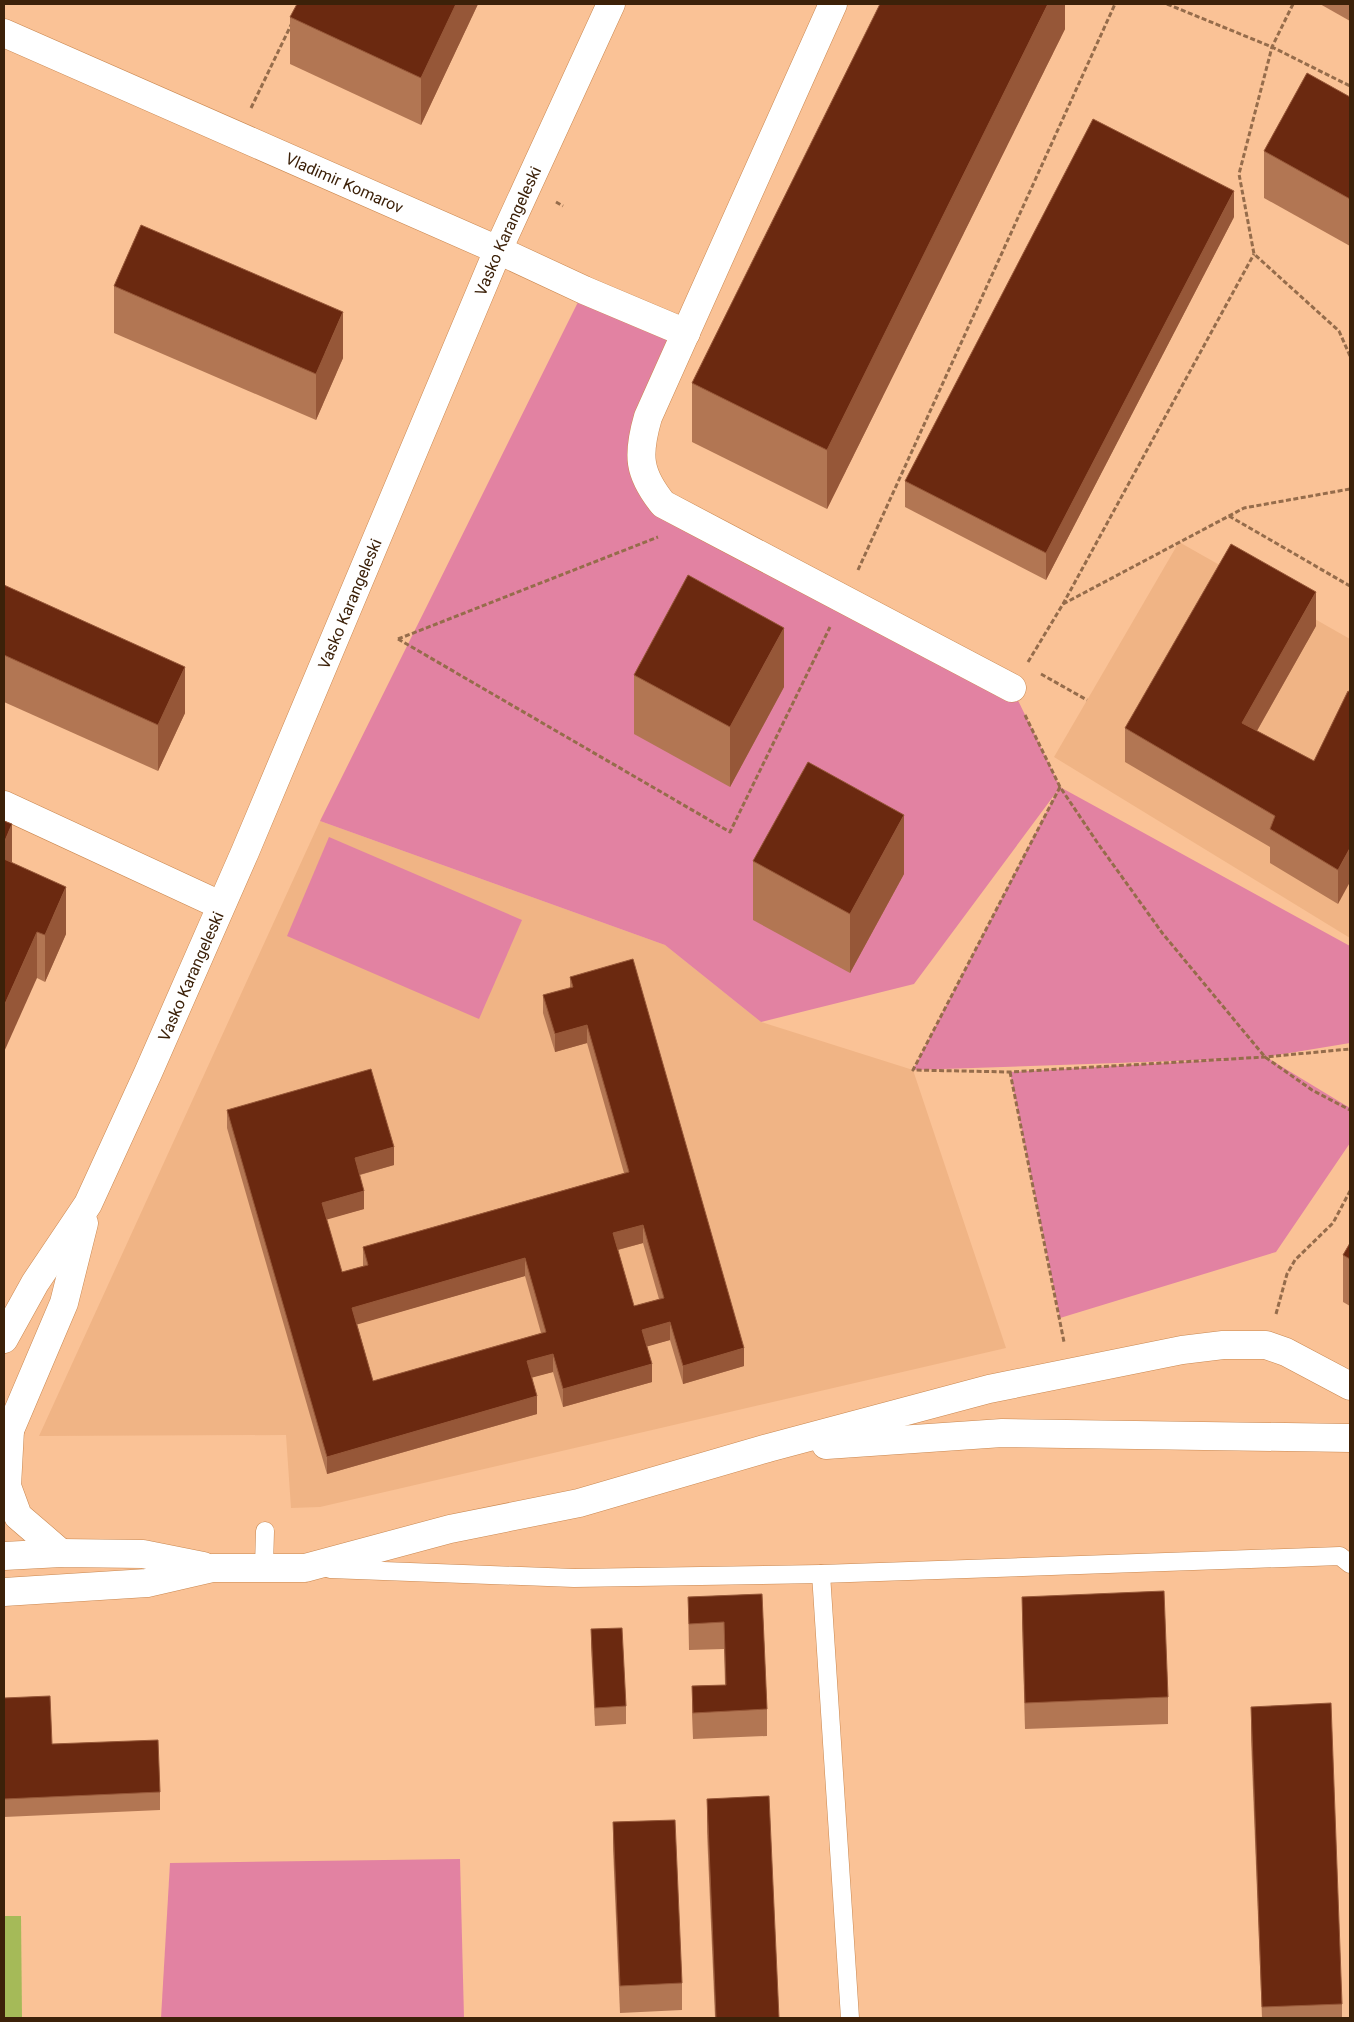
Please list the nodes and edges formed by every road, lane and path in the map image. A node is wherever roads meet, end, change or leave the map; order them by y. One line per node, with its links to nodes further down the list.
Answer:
1 (611, 4): 11 (street, Vasko Karangeleski)
2 (833, 4): 13 (street)
3 (1115, 4): 19 (path)
4 (1167, 4): 8 (path)
5 (1293, 4): 8 (path)
6 (293, 21): 10 (path)
7 (4, 33): 10 (street, Vladimir Komarov)
8 (1272, 47): 9 (path); 12 (path)
9 (1350, 86)
10 (238, 136): 11 (street, Vladimir Komarov)
11 (498, 250): 13 (street, Vladimir Komarov); 25 (street, Vasko Karangeleski)
12 (1254, 254): 14 (path); 20 (path)
13 (686, 333): 17 (street)
14 (1350, 356)
15 (1350, 489): 16 (path)
16 (1229, 516): 18 (path); 20 (path)
17 (698, 522): 19 (street); 19 (path)
18 (1350, 586)
19 (844, 599): 21 (street)
20 (1063, 604): 21 (path)
21 (1019, 677): 22 (path); 23 (path)
22 (1086, 700)
23 (1060, 787): 27 (path); 28 (path)
24 (4, 805): 25 (street)
25 (220, 905): 31 (street, Vasko Karangeleski)
26 (1350, 1049): 27 (path)
27 (1265, 1057): 28 (path); 29 (path)
28 (1010, 1072): 34 (path)
29 (1350, 1110)
30 (1350, 1191): 33 (path)
31 (88, 1204): 32 (street, Vasko Karangeleski); 36 (street, Vasko Karangeleski)
32 (4, 1339)
33 (1266, 1345): 34 (street); 35 (street)
34 (1070, 1372): 38 (street)
35 (1350, 1386)
36 (7, 1434): 40 (street, Vasko Karangeleski)
37 (1350, 1438): 38 (street)
38 (768, 1448): 45 (street)
39 (266, 1532): 43 (lane)
40 (61, 1553): 42 (street); 44 (street)
41 (1347, 1555): 46 (lane)
42 (4, 1556)
43 (264, 1566): 44 (street); 45 (street)
44 (212, 1568): 47 (street)
45 (305, 1568): 46 (lane)
46 (821, 1574): 48 (lane)
47 (4, 1592)
48 (850, 2018)

